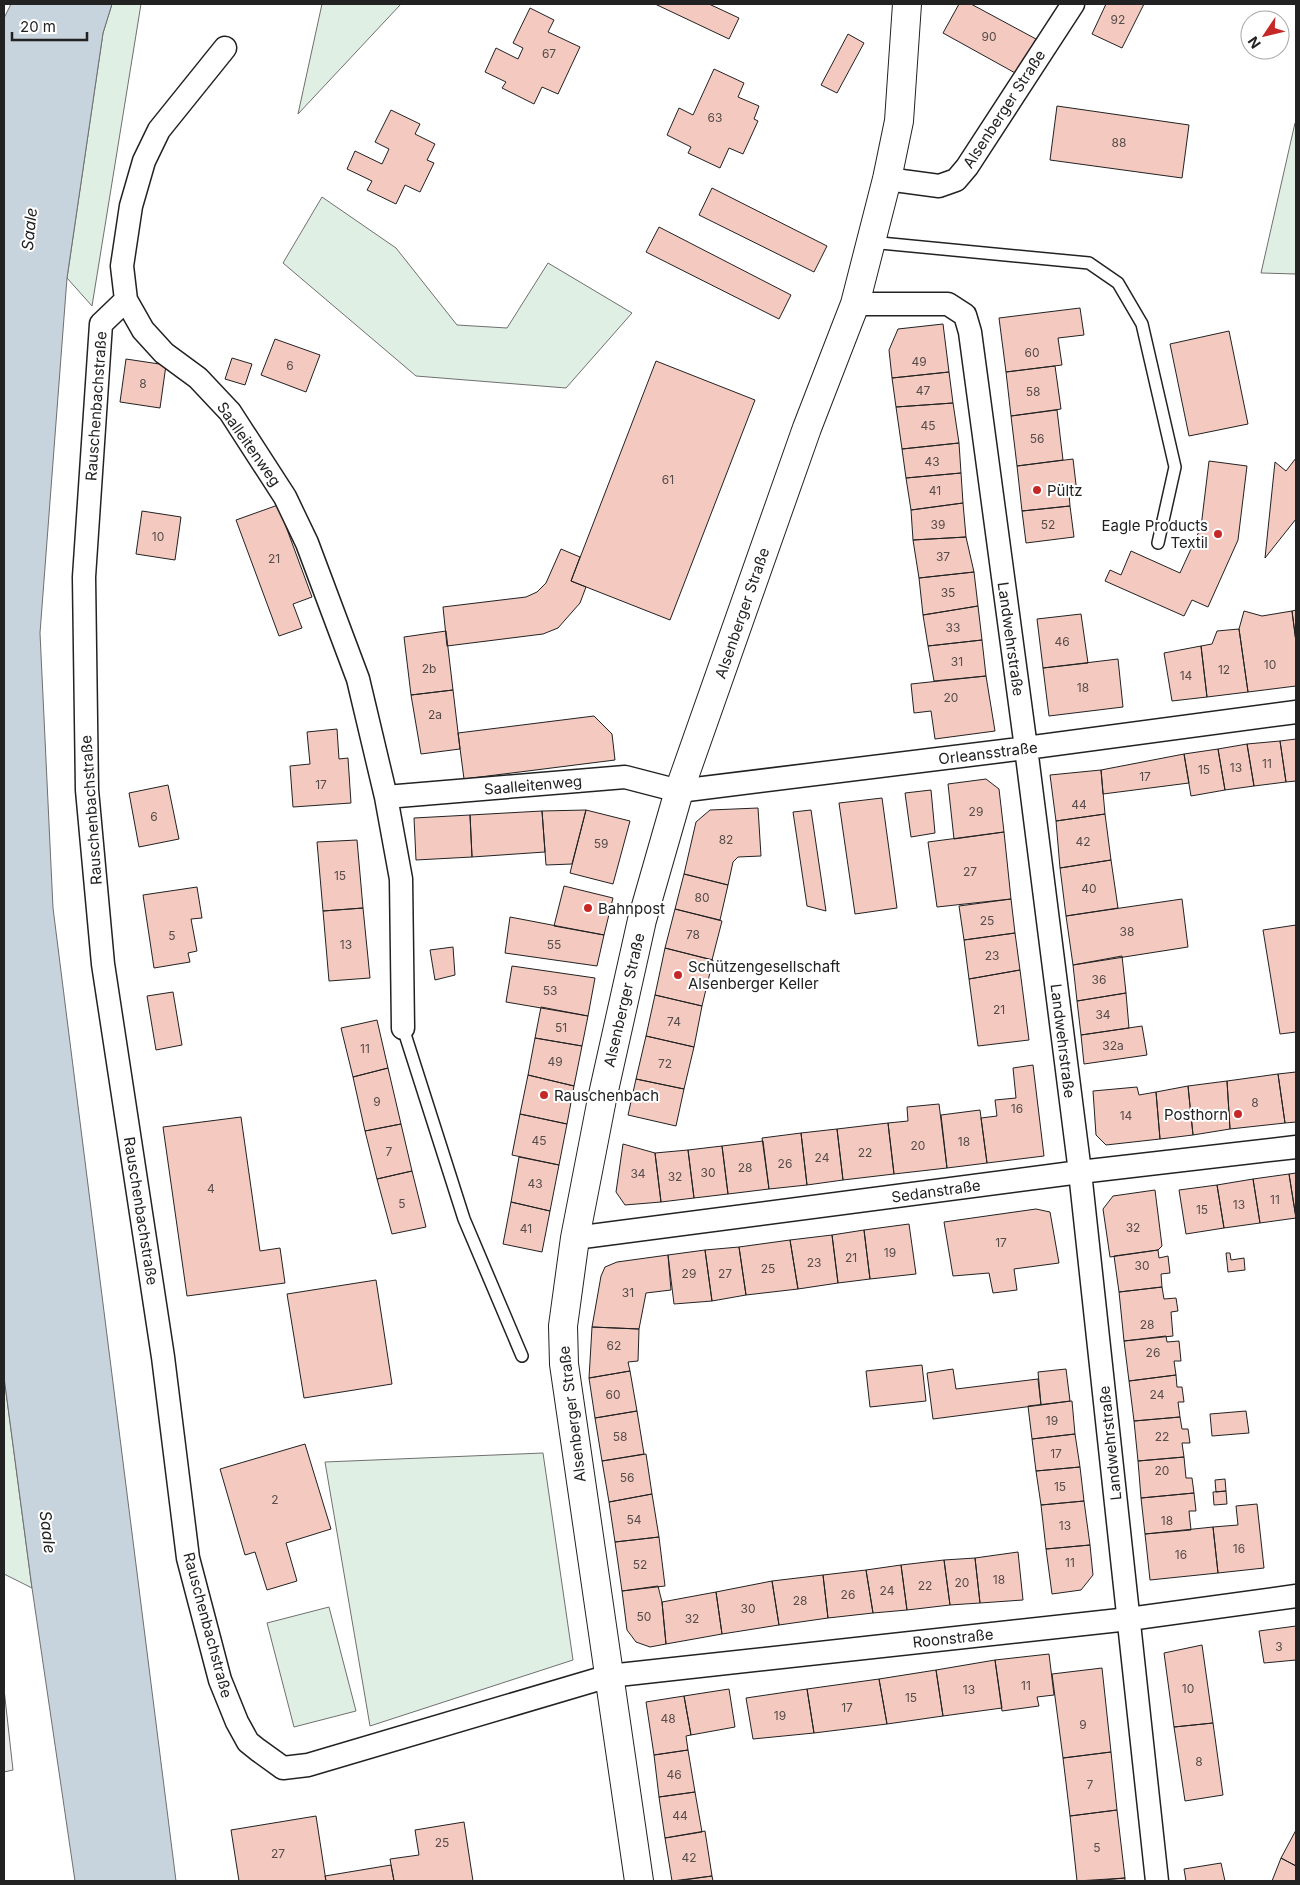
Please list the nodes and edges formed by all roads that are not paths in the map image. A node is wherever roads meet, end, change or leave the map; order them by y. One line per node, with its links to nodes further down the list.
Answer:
1 (906, 4): 4 (street, Alsenberger Straße)
2 (1073, 4): 4 (street, Alsenberger Straße)
3 (225, 48): 6 (street, Saalleitenweg)
4 (887, 179): 5 (street, Alsenberger Straße)
5 (870, 242): 7 (street, Alsenberger Straße); 8 (lane)
6 (126, 300): 12 (street, Saalleitenweg); 20 (street, Rauschenbachstraße)
7 (855, 304): 10 (street, Landwehrstraße); 11 (street, Alsenberger Straße)
8 (1158, 543)
9 (1296, 712): 10 (street, Orleansstraße)
10 (1026, 748): 11 (street, Orleansstraße); 15 (street, Landwehrstraße)
11 (679, 791): 12 (street, Saalleitenweg); 16 (street, Alsenberger Straße)
12 (386, 797): 13 (street, Saalleitenweg)
13 (402, 1028): 17 (lane)
14 (1296, 1147): 15 (street, Sedanstraße)
15 (1080, 1172): 16 (street, Sedanstraße); 19 (street, Landwehrstraße)
16 (576, 1238): 20 (street, Alsenberger Straße)
17 (522, 1356)
18 (1296, 1596): 19 (street, Roonstraße)
19 (1129, 1619): 20 (street, Roonstraße); 22 (street, Landwehrstraße)
20 (609, 1676): 21 (street, Alsenberger Straße)
21 (639, 1881)
22 (1157, 1881)

